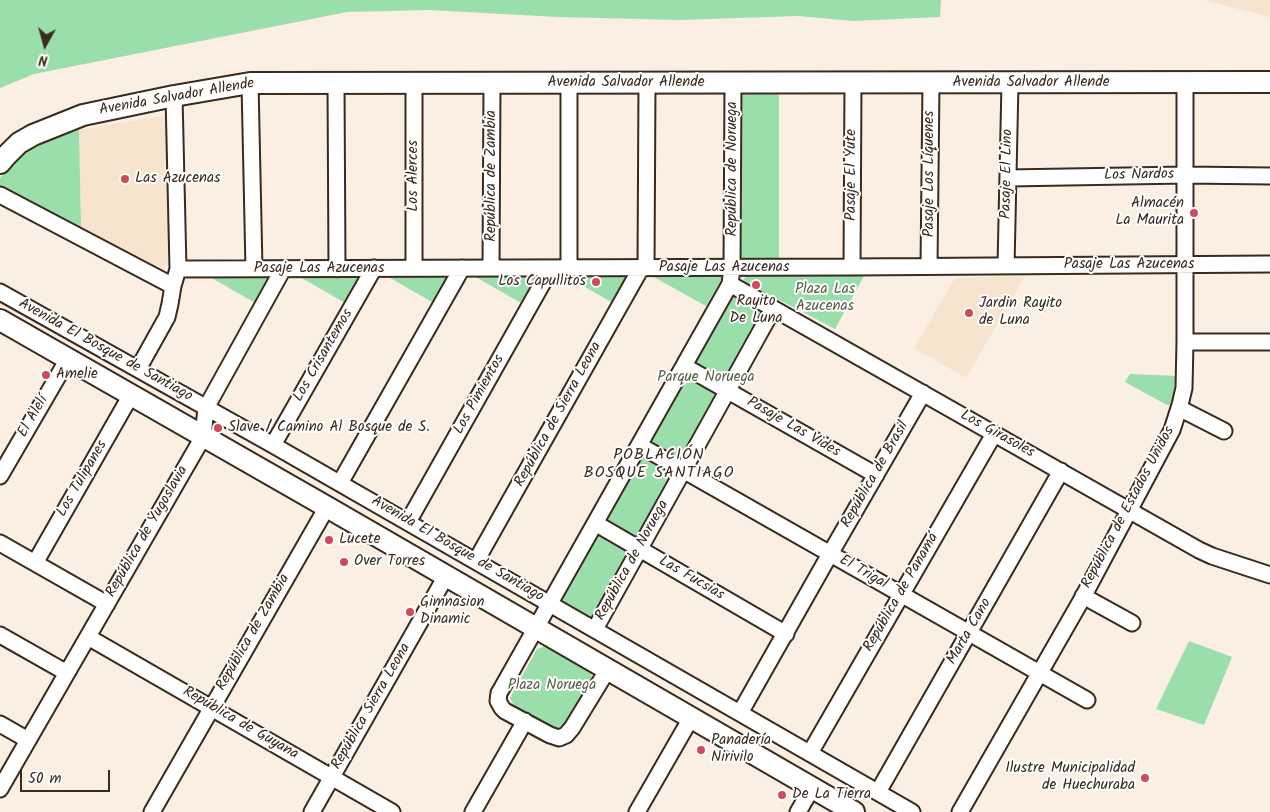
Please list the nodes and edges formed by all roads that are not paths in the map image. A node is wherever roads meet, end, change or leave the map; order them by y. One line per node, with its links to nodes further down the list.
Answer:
1 (1185, 82): 2 (street, Avenida Salvador Allende); 11 (street, Avenida Salvador Allende); 15 (street, República de Estados Unidos)
2 (1270, 82)
3 (250, 83): 4 (street, Avenida Salvador Allende); 13 (street, Avenida Salvador Allende); 33 (street)
4 (336, 83): 5 (street, Avenida Salvador Allende); 35 (street)
5 (414, 83): 12 (street, Avenida Salvador Allende); 25 (street, Los Alerces)
6 (569, 83): 7 (street, Avenida Salvador Allende); 12 (street, Avenida Salvador Allende); 29 (street)
7 (647, 83): 8 (street, Avenida Salvador Allende); 30 (street, República de Sierra Leona)
8 (733, 83): 9 (street, Avenida Salvador Allende); 31 (street, República de Noruega)
9 (853, 83): 10 (street, Avenida Salvador Allende); 23 (street, Pasaje El Yute)
10 (931, 83): 11 (street, Avenida Salvador Allende); 21 (street, Pasaje Los Líquenes)
11 (1010, 83): 17 (street, Pasaje El Lino)
12 (492, 84): 27 (street, República de Zambia)
13 (174, 96): 14 (street, Avenida Salvador Allende); 32 (street)
14 (0, 163)
15 (1185, 175): 16 (street, Los Nardos); 17 (street, Los Nardos); 19 (street, República de Estados Unidos)
16 (1270, 176)
17 (1008, 178): 22 (street, Pasaje El Lino)
18 (0, 195): 37 (street)
19 (1185, 264): 20 (street, Pasaje Las Azucenas); 22 (street, Pasaje Las Azucenas); 41 (street, República de Estados Unidos)
20 (1270, 264)
21 (929, 266): 22 (street, Pasaje Las Azucenas); 23 (street, Pasaje Las Azucenas)
22 (1006, 266)
23 (852, 267): 31 (street, Pasaje Las Azucenas)
24 (374, 268): 25 (street, Pasaje Las Azucenas); 35 (street, Pasaje Las Azucenas); 54 (street, Los Crisantemos)
25 (414, 268): 26 (street, Pasaje Las Azucenas)
26 (462, 268): 27 (street, Pasaje Las Azucenas); 60 (street)
27 (491, 268): 28 (street, Pasaje Las Azucenas)
28 (551, 268): 29 (street, Pasaje Las Azucenas); 63 (street, Los Pimientos)
29 (569, 268): 30 (street, Pasaje Las Azucenas)
30 (644, 268): 31 (street, Pasaje Las Azucenas); 68 (street, República de Sierra Leona)
31 (732, 268): 36 (street, República de Noruega)
32 (178, 269): 33 (street, Pasaje Las Azucenas); 37 (street)
33 (254, 269): 34 (street, Pasaje Las Azucenas)
34 (283, 269): 35 (street, Pasaje Las Azucenas); 49 (street, República de Yugoslavia)
35 (337, 269)
36 (730, 284): 39 (street, Los Girasoles); 44 (street, República de Noruega)
37 (172, 286): 45 (street)
38 (0, 292): 45 (street, Avenida El Bosque de Santiago)
39 (773, 309): 46 (street, República de Noruega); 47 (street, Los Girasoles)
40 (1, 324): 43 (street, Avenida El Bosque de Santiago)
41 (1185, 342): 42 (street); 50 (street, República de Estados Unidos)
42 (1270, 342)
43 (68, 359): 48 (street, Avenida El Bosque de Santiago); 58 (street, El Alelí)
44 (684, 366): 46 (street, Pasaje Las Vides); 55 (street, República de Noruega)
45 (138, 369): 49 (street, Avenida El Bosque de Santiago)
46 (728, 392): 56 (street, República de Noruega); 59 (street, Pasaje Las Vides)
47 (923, 394): 52 (street, Los Girasoles); 59 (street, República de Brasil)
48 (131, 395): 53 (street, Avenida El Bosque de Santiago); 69 (street, Los Tulipanes)
49 (206, 408): 53 (street, República de Yugoslavia); 54 (street, Avenida El Bosque de Santiago)
50 (1180, 408): 51 (street); 62 (street, República de Estados Unidos)
51 (1224, 431)
52 (994, 434): 57 (street, Los Girasoles); 72 (street, República de Panamá)
53 (203, 437): 61 (street, Avenida El Bosque de Santiago); 74 (street, República de Yugoslavia)
54 (273, 444): 60 (street, Avenida El Bosque de Santiago)
55 (639, 446): 56 (street, El Trigal); 64 (street, República de Noruega)
56 (684, 471): 66 (street, República de Noruega); 67 (street, El Trigal)
57 (1061, 471): 62 (street, Los Girasoles); 79 (street, Marta Cano)
58 (0, 476)
59 (876, 476): 67 (street, República de Brasil)
60 (340, 483): 63 (street, Avenida El Bosque de Santiago)
61 (326, 507): 71 (street, Avenida El Bosque de Santiago); 87 (street, República de Zambia)
62 (1129, 510): 70 (street, Los Girasoles); 73 (street, República de Estados Unidos)
63 (408, 522): 68 (street, Avenida El Bosque de Santiago)
64 (596, 524): 66 (street, Las Fucsias); 75 (street, República de Noruega)
65 (0, 543): 69 (street)
66 (640, 549): 78 (street, República de Noruega); 80 (street, Las Fucsias)
67 (830, 554): 72 (street, El Trigal); 80 (street, República de Brasil)
68 (476, 561): 75 (street, Avenida El Bosque de Santiago)
69 (35, 563): 74 (street)
70 (1270, 575)
71 (446, 576): 77 (street, Avenida El Bosque de Santiago); 94 (street, República Sierra Leona)
72 (901, 595): 79 (street, El Trigal); 93 (street, República de Panamá)
73 (1083, 596): 76 (street); 85 (street, República de Estados Unidos)
74 (107, 604): 82 (street, República de Yugoslavia)
75 (550, 604): 77 (street, República de Noruega); 78 (street, Avenida El Bosque de Santiago)
76 (1132, 623)
77 (536, 628): 83 (street, Avenida El Bosque de Santiago); 90 (street, República de Noruega)
78 (595, 629): 88 (street, Avenida El Bosque de Santiago)
79 (969, 633): 85 (street, El Trigal); 97 (street, Marta Cano)
80 (786, 634): 88 (street, República de Brasil)
81 (0, 635): 84 (street)
82 (88, 637): 84 (street, República de Yugoslavia); 87 (street, República de Guyana)
83 (608, 669): 89 (street, Avenida El Bosque de Santiago); 90 (street, República de Noruega)
84 (67, 673): 92 (street, República de Yugoslavia)
85 (1039, 673): 86 (street, El Trigal); 106 (street, República de Estados Unidos)
86 (1087, 700)
87 (212, 708): 94 (street, República de Guyana); 98 (street, República de Zambia)
88 (740, 713): 93 (street, Avenida El Bosque de Santiago)
89 (691, 718): 95 (street, Avenida El Bosque de Santiago); 102 (street)
90 (525, 721): 101 (street)
91 (0, 724): 92 (street)
92 (28, 740): 96 (street, República de Yugoslavia)
93 (810, 753): 97 (street, Avenida El Bosque de Santiago)
94 (332, 777): 99 (street, República Sierra Leona); 100 (street, República de Guyana)
95 (812, 788): 103 (street); 104 (street, Avenida El Bosque de Santiago)
96 (0, 789)
97 (878, 792): 105 (street, Avenida El Bosque de Santiago)
98 (152, 812)
99 (312, 812)
100 (392, 812)
101 (473, 812)
102 (637, 812)
103 (798, 812)
104 (854, 812)
105 (912, 812)
106 (960, 812)

